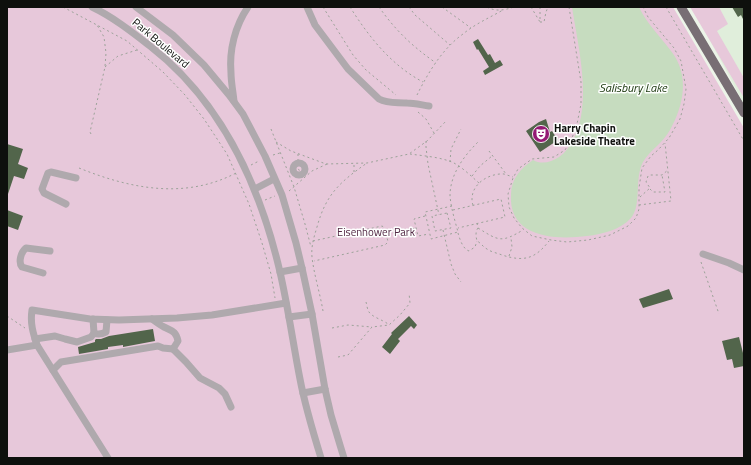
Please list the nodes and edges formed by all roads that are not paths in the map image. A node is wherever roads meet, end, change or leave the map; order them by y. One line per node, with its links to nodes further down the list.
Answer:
1 (92, 7): 13 (street, Park Boulevard)
2 (136, 7): 6 (street, Park Boulevard)
3 (248, 7): 6 (street)
4 (307, 7): 7 (street)
5 (681, 7): 8 (main road)
6 (235, 103): 12 (street, Park Boulevard)
7 (429, 106)
8 (744, 113)
9 (298, 163): 10 (street)
10 (302, 177)
11 (76, 178): 14 (street)
12 (274, 178): 13 (street); 17 (street, Park Boulevard)
13 (254, 189): 19 (street, Park Boulevard)
14 (66, 204)
15 (50, 251): 20 (street)
16 (703, 254): 18 (street)
17 (302, 268): 19 (street); 22 (street, Park Boulevard)
18 (744, 270)
19 (280, 272): 21 (street, Park Boulevard)
20 (43, 273)
21 (286, 302): 23 (street, Park Boulevard); 25 (street)
22 (312, 314): 23 (street); 32 (street, Park Boulevard)
23 (289, 317): 33 (street, Park Boulevard)
24 (93, 319): 26 (street); 27 (street); 28 (street)
25 (152, 319): 26 (street); 29 (street)
26 (107, 320): 27 (street)
27 (94, 333): 28 (street)
28 (35, 339): 30 (street); 31 (street)
29 (173, 349): 31 (street); 34 (street)
30 (7, 350)
31 (53, 370): 35 (street)
32 (325, 389): 33 (street); 37 (street, Park Boulevard)
33 (303, 393): 36 (street, Park Boulevard)
34 (231, 407)
35 (108, 458)
36 (321, 458)
37 (344, 458)

